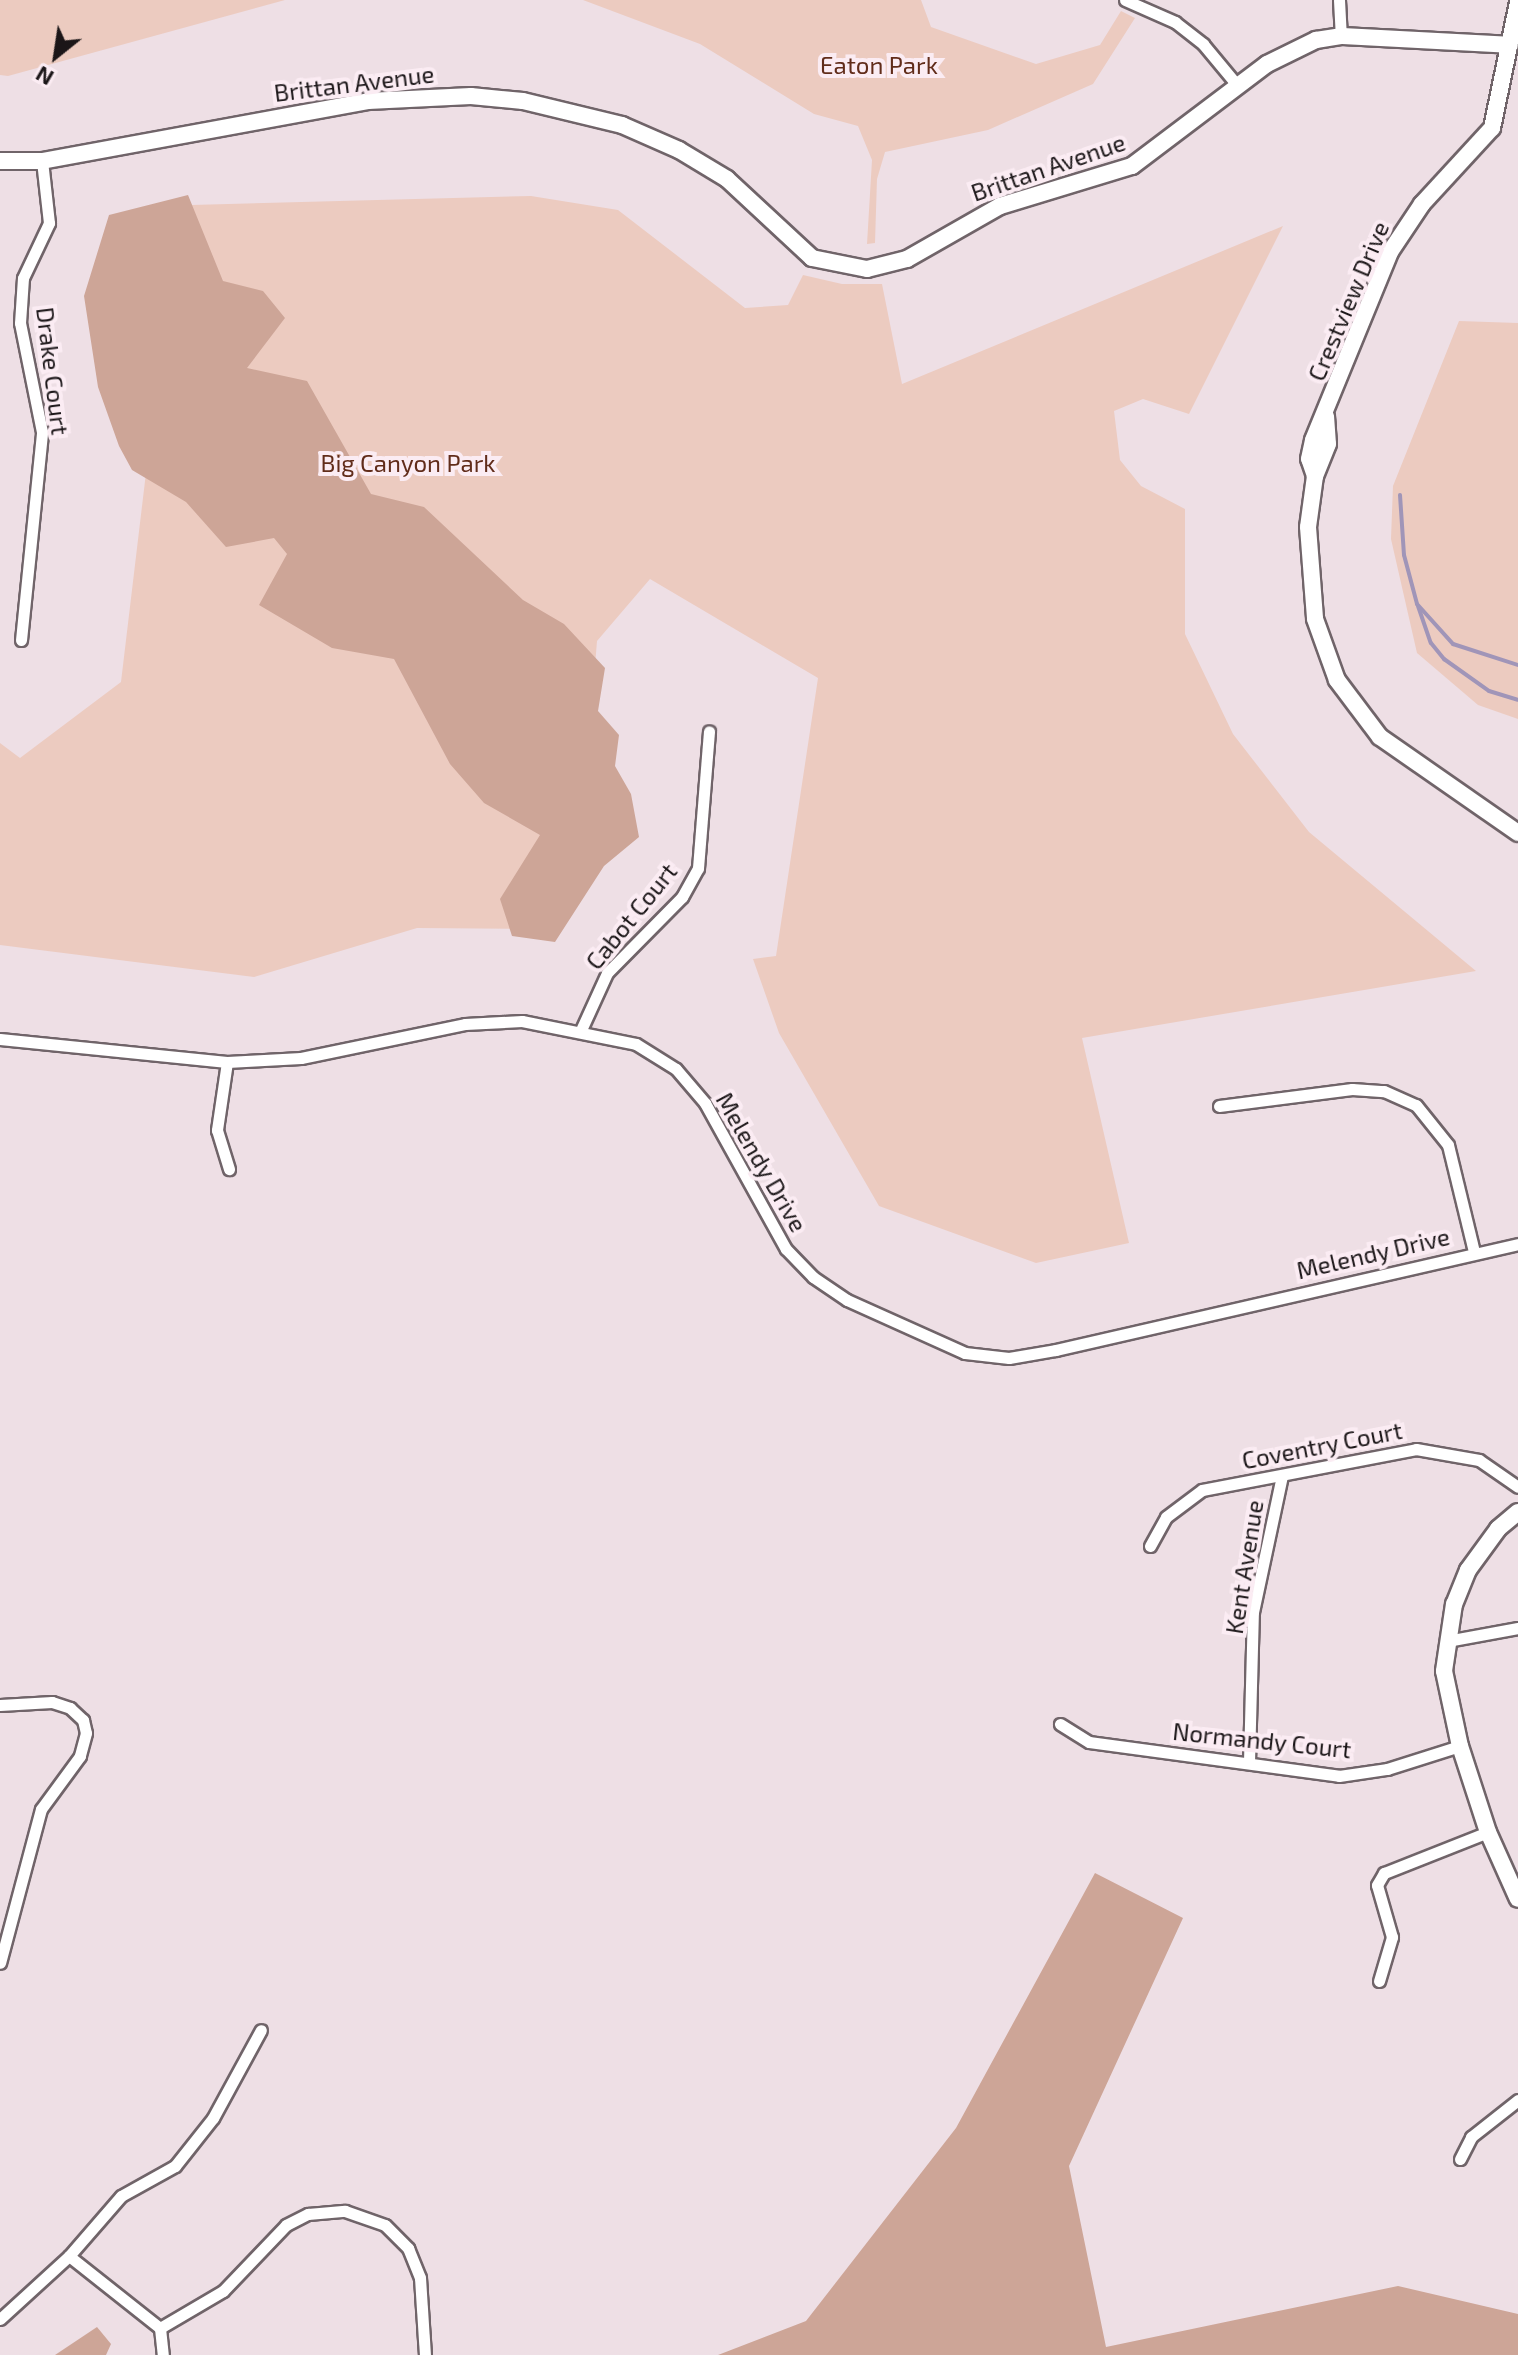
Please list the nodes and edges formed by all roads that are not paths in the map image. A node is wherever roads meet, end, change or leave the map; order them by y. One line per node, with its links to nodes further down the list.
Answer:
1 (1125, 0): 6 (street)
2 (1339, 0): 4 (street)
3 (1518, 2): 5 (main road, Crestview Drive)
4 (1341, 36): 5 (main road, Brittan Avenue); 6 (main road, Brittan Avenue)
5 (1514, 45): 11 (main road, Crestview Drive)
6 (1237, 85): 8 (main road, Brittan Avenue)
7 (0, 161): 8 (main road, Brittan Avenue)
8 (42, 161): 9 (street, Drake Court)
9 (21, 640)
10 (709, 731): 12 (street, Cabot Court)
11 (1518, 833)
12 (581, 1030): 14 (street, Melendy Drive); 18 (street, Melendy Drive)
13 (0, 1039): 14 (street, Melendy Drive)
14 (227, 1062): 16 (street)
15 (1219, 1106): 18 (street)
16 (229, 1169)
17 (1518, 1244): 18 (street, Melendy Drive)
18 (1474, 1252)
19 (1282, 1475): 20 (street, Coventry Court); 22 (street, Coventry Court); 28 (street, Kent Avenue)
20 (1518, 1487)
21 (1518, 1512): 24 (main road)
22 (1150, 1546)
23 (1518, 1628): 24 (street)
24 (1447, 1641): 27 (main road)
25 (0, 1705): 31 (street)
26 (1060, 1724): 28 (street, Normandy Court)
27 (1460, 1746): 28 (street, Normandy Court); 29 (main road)
28 (1249, 1762)
29 (1488, 1832): 30 (main road); 32 (street)
30 (1518, 1899)
31 (0, 1963)
32 (1379, 1981)
33 (261, 2030): 36 (street)
34 (1518, 2100): 35 (street)
35 (1460, 2159)
36 (69, 2256): 37 (street); 38 (street)
37 (0, 2319)
38 (160, 2328): 39 (street); 40 (street)
39 (163, 2355)
40 (425, 2355)

